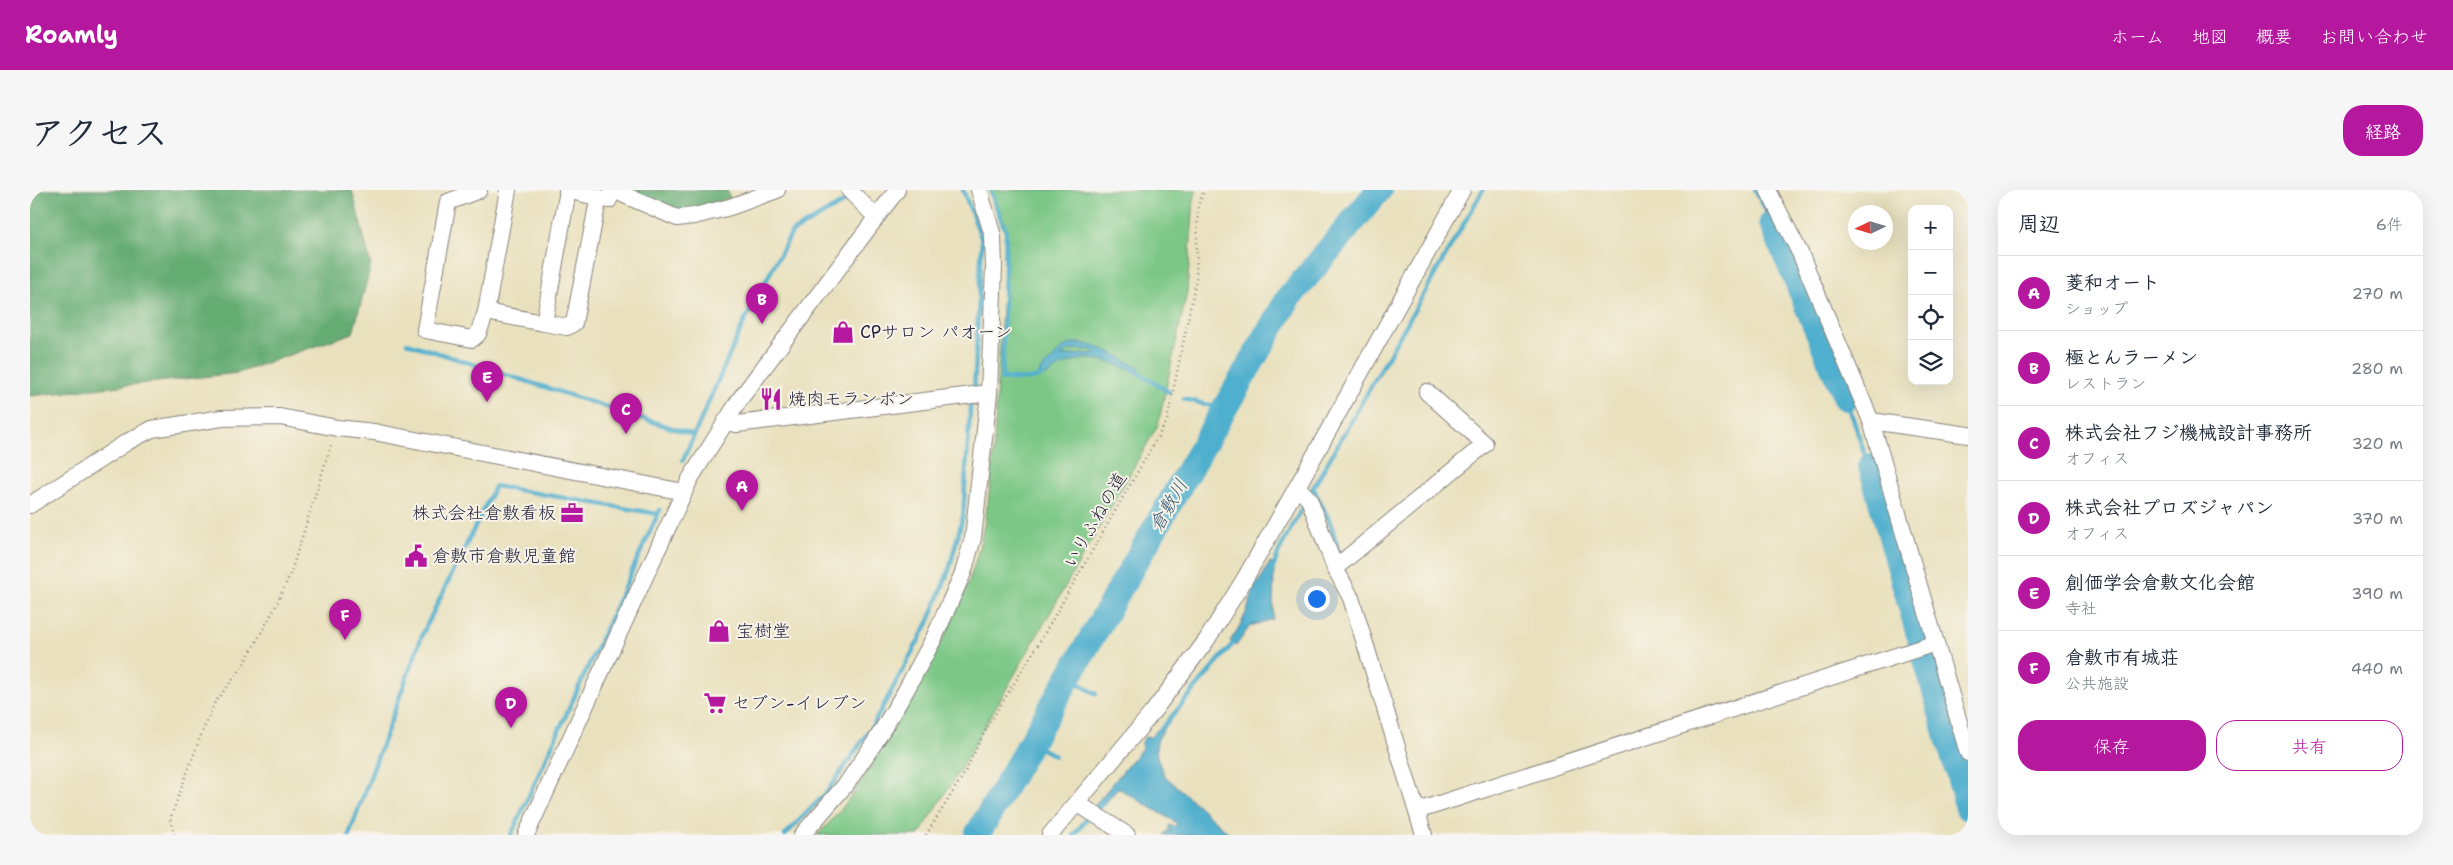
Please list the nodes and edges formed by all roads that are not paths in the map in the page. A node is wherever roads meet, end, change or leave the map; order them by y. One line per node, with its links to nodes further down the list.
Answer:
1 (479, 190): 14 (street)
2 (508, 190): 14 (street)
3 (568, 190): 12 (street); 15 (street)
4 (613, 190): 12 (street)
5 (777, 190): 12 (street)
6 (896, 190): 13 (street)
7 (980, 190): 17 (street)
8 (1462, 190): 22 (street)
9 (1768, 190): 18 (street)
10 (854, 194): 13 (street)
11 (598, 201): 15 (street)
12 (658, 211)
13 (876, 217): 19 (street)
14 (486, 312): 15 (street)
15 (544, 323)
16 (1426, 392): 24 (street)
17 (979, 394): 19 (street); 30 (street)
18 (1871, 421): 20 (street); 25 (street)
19 (724, 422): 21 (street)
20 (1968, 435)
21 (684, 492): 23 (street); 29 (street)
22 (1303, 494): 24 (street); 27 (street)
23 (30, 505)
24 (1335, 568): 28 (street)
25 (1927, 645): 26 (street); 28 (street)
26 (1968, 753)
27 (1088, 810): 31 (street); 32 (street)
28 (1417, 811): 33 (street)
29 (526, 835)
30 (802, 835)
31 (1050, 835)
32 (1127, 835)
33 (1424, 835)

